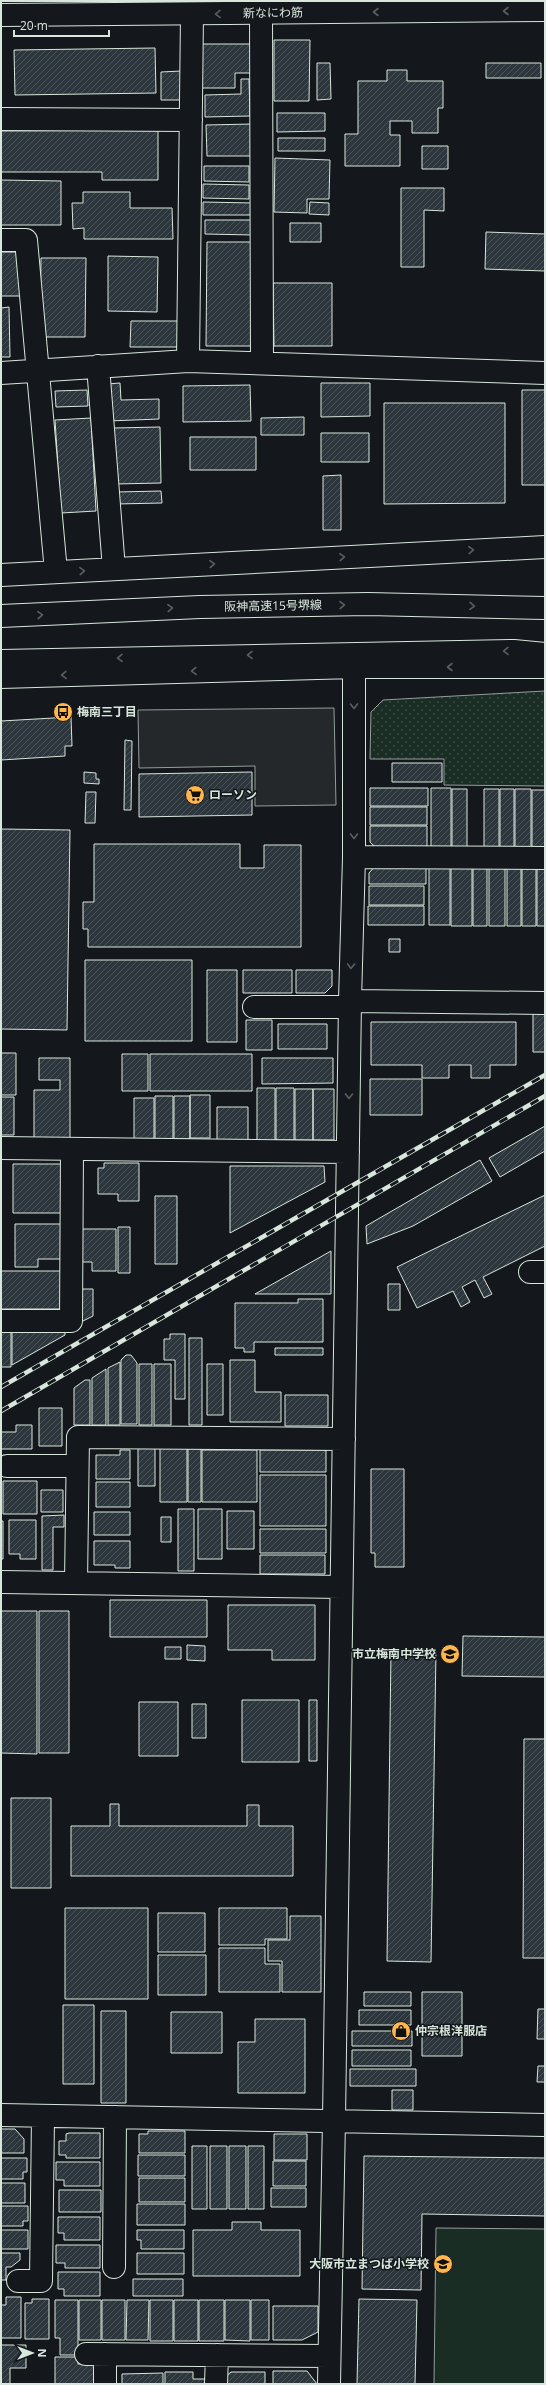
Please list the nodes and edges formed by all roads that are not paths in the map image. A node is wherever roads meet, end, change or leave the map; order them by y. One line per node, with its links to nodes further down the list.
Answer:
1 (545, 10): 2 (main road, 新なにわ筋, one-way to 2)
2 (261, 13): 3 (main road, 新なにわ筋, one-way to 3); 9 (main road)
3 (192, 14): 4 (main road, 新なにわ筋); 6 (main road)
4 (1, 15)
5 (1, 119): 6 (main road)
6 (191, 120): 8 (main road)
7 (1, 240): 11 (main road)
8 (188, 361): 9 (main road); 10 (main road)
9 (262, 363): 13 (main road)
10 (98, 366): 11 (main road); 15 (main road)
11 (38, 370): 12 (main road); 16 (main road)
12 (1, 373)
13 (545, 373)
14 (545, 546): 15 (main road, one-way to 14)
15 (114, 569): 16 (main road, one-way to 15)
16 (56, 572): 17 (main road)
17 (1, 575)
18 (545, 608): 19 (main road, 阪神高速15号堺線, one-way to 18)
19 (1, 616)
20 (545, 654): 21 (main road, one-way to 21)
21 (1, 661)
22 (354, 667): 23 (main road, one-way to 22); 24 (main road, one-way to 24); 25 (main road, one-way to 25)
23 (545, 667)
24 (1, 677)
25 (354, 857): 26 (main road); 28 (main road, one-way to 28)
26 (545, 858)
27 (545, 1003): 28 (main road)
28 (350, 1004): 29 (main road); 32 (main road, one-way to 32)
29 (254, 1007)
30 (1, 1148): 31 (main road)
31 (72, 1149): 32 (main road); 33 (main road)
32 (348, 1152): 34 (main road)
33 (1, 1321)
34 (344, 1438): 36 (main road); 39 (main road)
35 (7, 1466): 36 (main road)
36 (77, 1466): 38 (main road)
37 (1, 1582): 38 (main road)
38 (76, 1583): 39 (main road)
39 (341, 1587): 43 (main road)
40 (1, 2115): 41 (main road)
41 (43, 2116): 42 (main road); 46 (main road)
42 (115, 2117): 43 (main road); 45 (main road)
43 (334, 2120): 44 (main road); 48 (main road)
44 (545, 2125)
45 (114, 2267)
46 (18, 2281)
47 (216, 2355): 48 (main road); 49 (main road); 50 (main road)
48 (329, 2356): 51 (main road)
49 (105, 2384)
50 (216, 2384)
51 (329, 2384)

